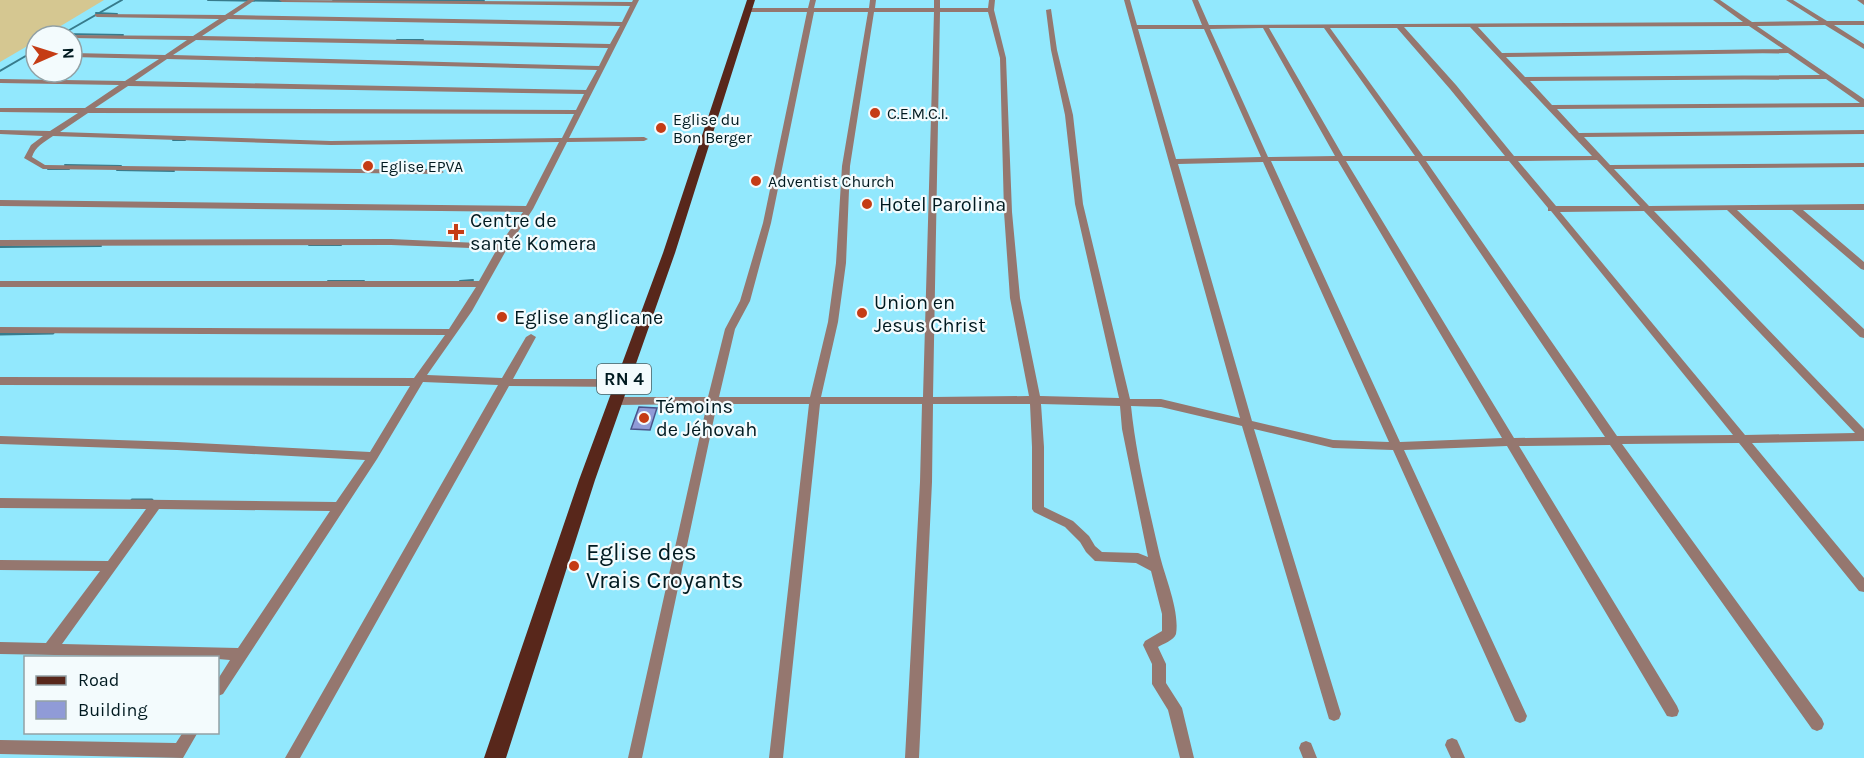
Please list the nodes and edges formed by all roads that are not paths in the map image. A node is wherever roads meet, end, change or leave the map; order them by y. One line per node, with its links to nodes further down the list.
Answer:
1 (252, 0): 18 (street)
2 (282, 0): 9 (street)
3 (937, 0): 15 (street)
4 (1127, 0): 28 (street)
5 (1195, 0): 24 (street)
6 (1716, 0): 22 (street)
7 (1789, 0): 19 (street)
8 (1860, 0): 10 (street)
9 (635, 2): 21 (street)
10 (1864, 3)
11 (749, 5): 12 (street); 82 (main road, RN 4)
12 (812, 5): 13 (street); 83 (street)
13 (873, 5): 15 (street); 84 (street)
14 (991, 5): 15 (street); 85 (street)
15 (937, 10): 87 (street)
16 (1049, 10): 88 (street)
17 (97, 15): 18 (street)
18 (227, 17): 21 (street); 30 (street)
19 (1826, 23): 20 (street); 22 (street); 32 (street)
20 (1864, 23)
21 (624, 24): 31 (street)
22 (1750, 24): 23 (street); 33 (street)
23 (1473, 25): 27 (street); 35 (street)
24 (1206, 26): 25 (street); 28 (street); 57 (street)
25 (1264, 26): 26 (street); 58 (street)
26 (1325, 26): 27 (street); 55 (street)
27 (1399, 26): 54 (street)
28 (1135, 27): 59 (street)
29 (84, 36): 30 (street)
30 (197, 38): 31 (street); 36 (street)
31 (613, 46): 37 (street)
32 (1864, 47)
33 (1790, 51): 35 (street); 38 (street)
34 (84, 55): 36 (street)
35 (1501, 55): 39 (street)
36 (167, 58): 37 (street); 41 (street)
37 (600, 68): 42 (street)
38 (1827, 76): 39 (street); 43 (street)
39 (1524, 79): 44 (street)
40 (0, 81): 41 (street)
41 (127, 83): 42 (street); 46 (street)
42 (590, 93): 47 (street)
43 (1864, 104): 44 (street)
44 (1552, 107): 51 (street)
45 (0, 110): 46 (street)
46 (85, 111): 47 (street); 50 (street)
47 (580, 112): 52 (street)
48 (0, 132): 50 (street)
49 (1864, 132): 51 (street)
50 (51, 134): 52 (street); 62 (street)
51 (1578, 135): 56 (street)
52 (564, 139): 53 (street); 68 (street)
53 (644, 140)
54 (1510, 157): 55 (street); 56 (street); 69 (street)
55 (1420, 158): 58 (street); 91 (street)
56 (1599, 158): 61 (street)
57 (1266, 159): 58 (street); 59 (street); 95 (street)
58 (1343, 159): 94 (street)
59 (1173, 162): 89 (street)
60 (1864, 165): 61 (street)
61 (1607, 167): 64 (street)
62 (440, 172)
63 (0, 203): 68 (street)
64 (1646, 207): 67 (street); 69 (street); 90 (street)
65 (1794, 207): 66 (street); 67 (street); 72 (street)
66 (1863, 207)
67 (1729, 208): 77 (street)
68 (529, 209): 71 (street)
69 (1551, 209): 93 (street)
70 (0, 243): 71 (street)
71 (503, 247): 73 (street)
72 (1864, 267)
73 (482, 284): 74 (street); 76 (street)
74 (0, 285)
75 (0, 330): 76 (street)
76 (453, 332): 79 (street)
77 (1864, 335)
78 (531, 337): 81 (street)
79 (418, 380): 80 (street); 81 (street); 96 (street)
80 (0, 381)
81 (504, 382): 82 (street); 115 (street)
82 (622, 383): 86 (main road, RN 4)
83 (713, 400): 84 (street); 86 (street); 117 (street)
84 (815, 400): 87 (street); 118 (street)
85 (1035, 400): 87 (street); 88 (street); 102 (street)
86 (616, 401): 116 (main road, RN 4)
87 (927, 401): 119 (street)
88 (1125, 401): 89 (street); 102 (street)
89 (1247, 423): 95 (street); 109 (street)
90 (1864, 436): 93 (street)
91 (1614, 440): 93 (street); 94 (street); 111 (street)
92 (0, 441): 96 (street)
93 (1743, 441): 103 (street)
94 (1510, 442): 95 (street); 108 (street)
95 (1398, 446): 110 (street)
96 (373, 456): 99 (street)
97 (0, 503): 98 (street)
98 (156, 505): 99 (street); 101 (street)
99 (339, 507): 106 (street)
100 (0, 565): 101 (street)
101 (112, 566): 105 (street)
102 (1157, 568): 120 (street)
103 (1864, 587)
104 (0, 648): 105 (street)
105 (50, 649): 106 (street)
106 (240, 654): 107 (street)
107 (219, 688)
108 (1672, 711)
109 (1334, 714)
110 (1520, 716)
111 (1817, 724)
112 (190, 734): 114 (street)
113 (0, 747): 114 (street)
114 (178, 754)
115 (292, 758)
116 (495, 758)
117 (635, 758)
118 (777, 758)
119 (912, 758)
120 (1187, 758)

